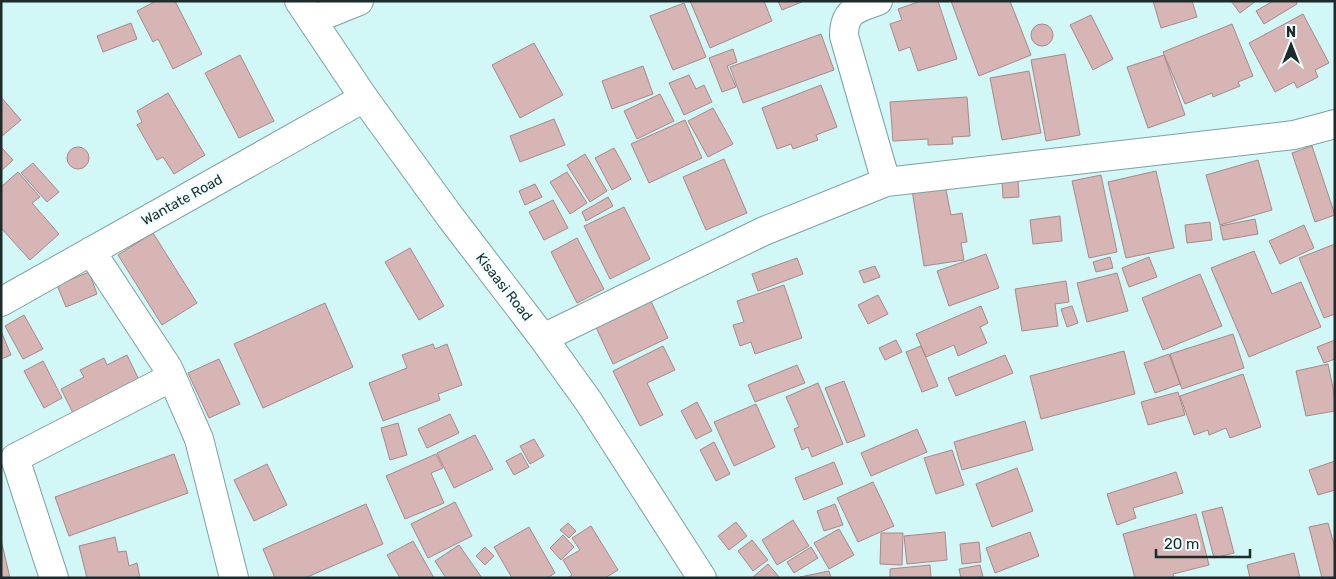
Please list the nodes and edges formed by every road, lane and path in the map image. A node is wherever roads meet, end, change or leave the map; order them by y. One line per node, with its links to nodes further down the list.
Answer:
1 (359, 1): 3 (street)
2 (878, 1): 6 (street)
3 (305, 11): 4 (street, Kisaasi Road)
4 (364, 98): 7 (street, Wantate Road); 9 (street, Kisaasi Road)
5 (1335, 124): 6 (street)
6 (886, 182): 9 (street)
7 (91, 251): 8 (street, Wantate Road); 10 (street)
8 (1, 302)
9 (543, 338): 13 (street, Kisaasi Road)
10 (172, 377): 11 (street); 12 (street)
11 (54, 578)
12 (234, 578)
13 (702, 578)

